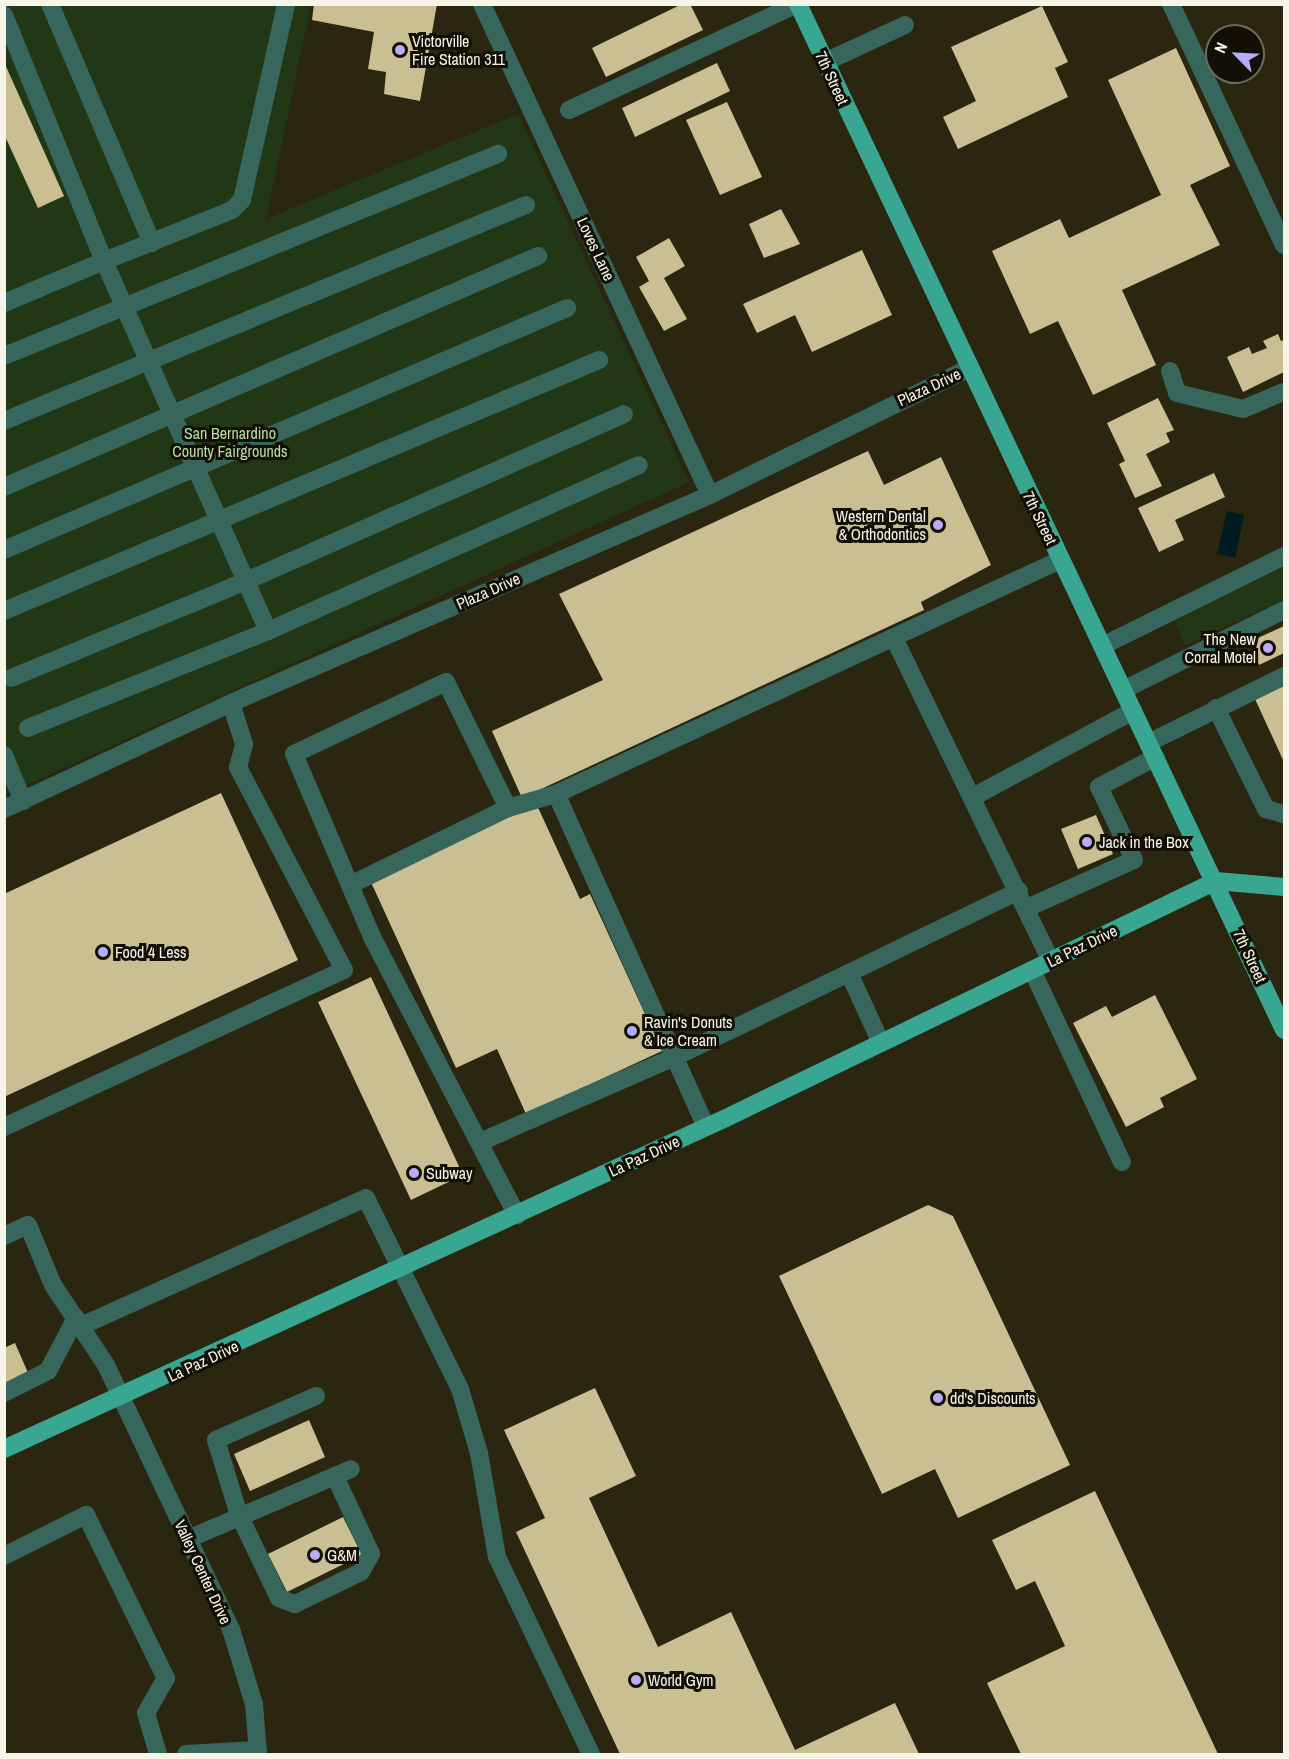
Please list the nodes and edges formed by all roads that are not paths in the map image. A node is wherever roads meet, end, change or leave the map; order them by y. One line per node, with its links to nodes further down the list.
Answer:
1 (50, 4): 12 (street)
2 (286, 4): 12 (street)
3 (482, 4): 31 (street, Loves Lane)
4 (797, 4): 8 (main road, 7th Street); 9 (street)
5 (1171, 4): 13 (street)
6 (4, 15): 15 (street)
7 (905, 25): 8 (street)
8 (825, 62): 22 (main road, 7th Street)
9 (569, 110)
10 (498, 154): 17 (street)
11 (526, 205): 21 (street)
12 (152, 243): 15 (street)
13 (1284, 245)
14 (538, 256): 25 (street)
15 (104, 261): 16 (street); 17 (street)
16 (4, 303)
17 (124, 306): 19 (street); 21 (street)
18 (567, 308): 29 (street)
19 (4, 356)
20 (599, 360): 32 (street)
21 (149, 361): 25 (street); 27 (street)
22 (969, 368): 31 (street, Plaza Drive); 35 (main road, 7th Street)
23 (1170, 371): 24 (street)
24 (1283, 392)
25 (172, 414): 29 (street); 30 (street)
26 (624, 414): 36 (street)
27 (4, 421)
28 (639, 465): 39 (street)
29 (196, 468): 32 (street); 33 (street)
30 (4, 487)
31 (710, 495): 45 (street, Plaza Drive)
32 (220, 523): 36 (street); 38 (street)
33 (4, 550)
34 (1284, 556): 41 (street)
35 (1060, 560): 40 (street); 41 (main road, 7th Street)
36 (246, 581): 39 (street); 43 (street)
37 (1284, 610): 44 (street)
38 (4, 611)
39 (268, 631): 48 (street)
40 (894, 638): 51 (street); 52 (street)
41 (1102, 646): 44 (main road, 7th Street)
42 (1284, 676): 46 (street)
43 (11, 678)
44 (1123, 690): 47 (main road, 7th Street)
45 (231, 703): 53 (street, Plaza Drive); 67 (street)
46 (1216, 708): 49 (street); 56 (street)
47 (1133, 711): 49 (main road, 7th Street); 52 (street)
48 (28, 728)
49 (1152, 750): 57 (main road, 7th Street); 60 (street)
50 (4, 755): 53 (street)
51 (556, 794): 54 (street); 66 (street)
52 (973, 797): 60 (street)
53 (23, 801): 55 (street, Plaza Drive)
54 (508, 808): 58 (street); 58 (street)
55 (4, 809)
56 (1284, 814)
57 (1216, 881): 59 (main road); 61 (main road, La Paz Drive); 64 (main road, 7th Street)
58 (350, 885): 69 (street)
59 (1284, 887)
60 (1023, 899): 61 (street); 63 (street)
61 (1051, 962): 62 (main road, La Paz Drive)
62 (1032, 970): 65 (main road, La Paz Drive); 70 (street)
63 (849, 973): 65 (street); 66 (street)
64 (1284, 1030)
65 (881, 1043): 68 (main road, La Paz Drive)
66 (675, 1057): 68 (street); 69 (street)
67 (4, 1127)
68 (706, 1127): 71 (main road, La Paz Drive)
69 (480, 1142): 71 (street)
70 (1122, 1162)
71 (517, 1215): 73 (main road, La Paz Drive)
72 (4, 1236): 74 (street, Valley Center Drive)
73 (399, 1270): 74 (street); 77 (main road, La Paz Drive); 85 (street)
74 (78, 1322): 75 (street); 77 (street, Valley Center Drive)
75 (4, 1393)
76 (316, 1396): 79 (street)
77 (120, 1398): 78 (main road, La Paz Drive); 80 (street, Valley Center Drive)
78 (4, 1449)
79 (239, 1515): 79 (street); 80 (street)
80 (188, 1539): 82 (street, Valley Center Drive)
81 (4, 1556): 83 (street)
82 (258, 1752): 84 (street)
83 (158, 1755)
84 (186, 1755)
85 (591, 1755)

